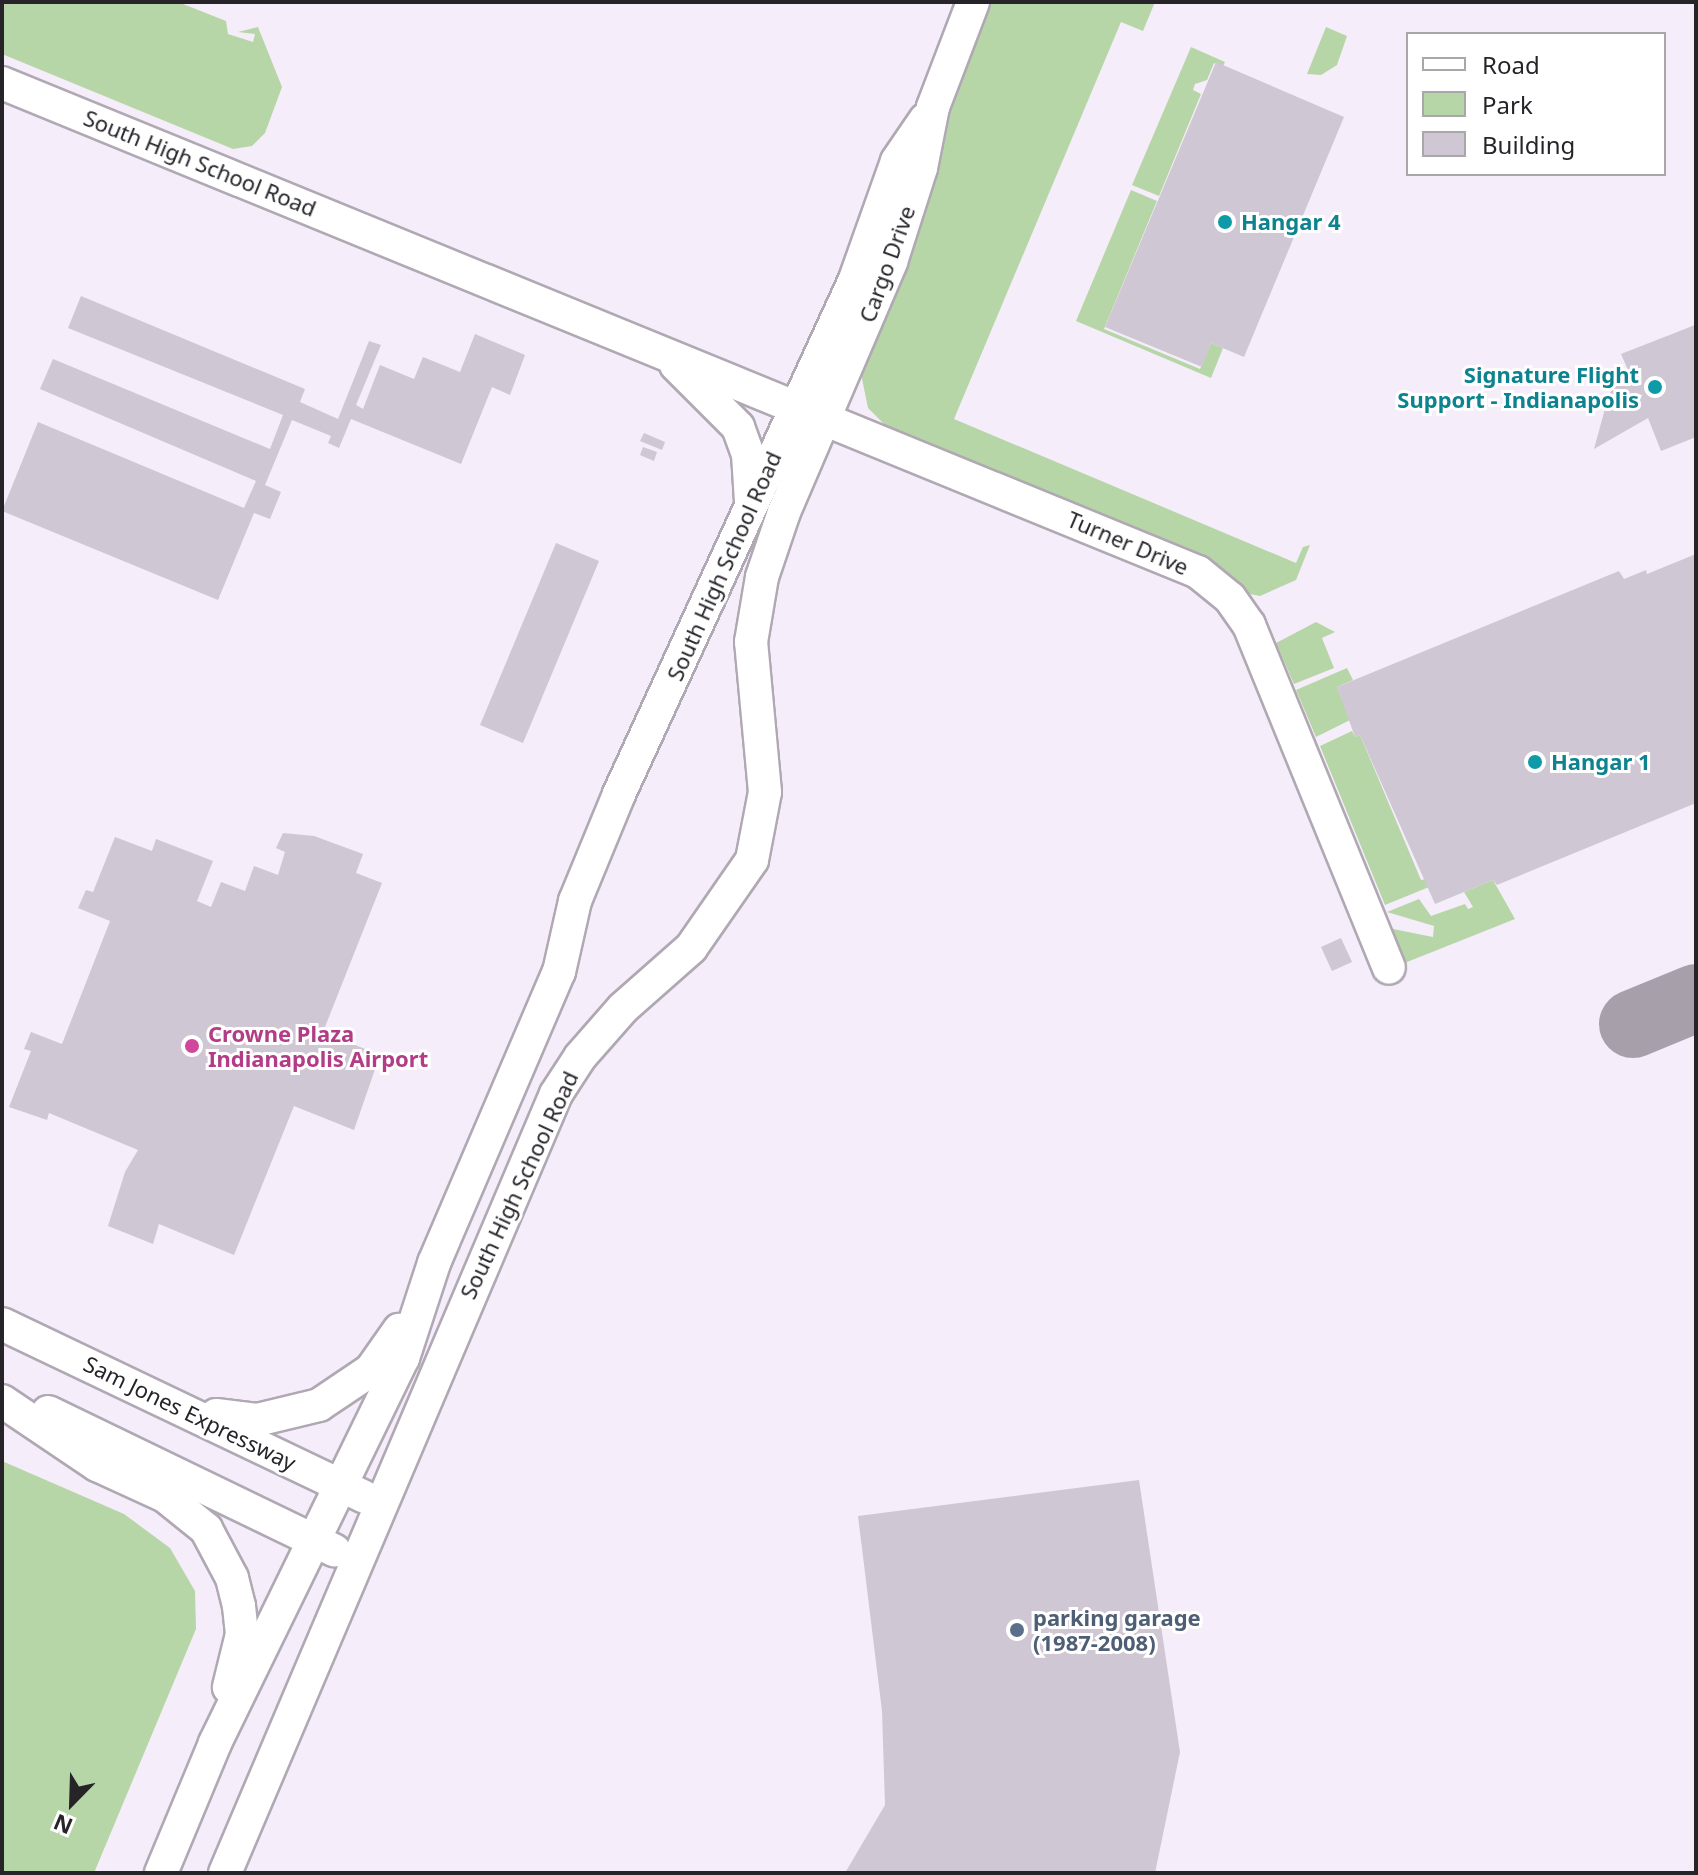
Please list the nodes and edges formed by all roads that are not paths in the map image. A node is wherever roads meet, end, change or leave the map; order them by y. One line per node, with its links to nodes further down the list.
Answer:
1 (973, 2): 4 (street, Cargo Drive)
2 (2, 83): 3 (street, South High School Road)
3 (651, 347): 4 (street, South High School Road); 5 (street)
4 (812, 411): 5 (street, South High School Road); 6 (street, Turner Drive); 13 (street, South High School Road)
5 (750, 513): 7 (street, South High School Road)
6 (1389, 968)
7 (434, 1263): 10 (street); 12 (street, South High School Road)
8 (2, 1324): 10 (street, Sam Jones Expressway)
9 (2, 1390): 14 (street)
10 (163, 1399): 12 (street, Sam Jones Expressway)
11 (2, 1401): 16 (street)
12 (344, 1488): 13 (street, Sam Jones Expressway); 14 (street, South High School Road)
13 (378, 1505): 15 (street, South High School Road)
14 (314, 1541): 15 (street); 16 (street, South High School Road)
15 (355, 1560): 18 (street, South High School Road)
16 (215, 1743): 17 (street, South High School Road)
17 (161, 1873)
18 (225, 1873)

